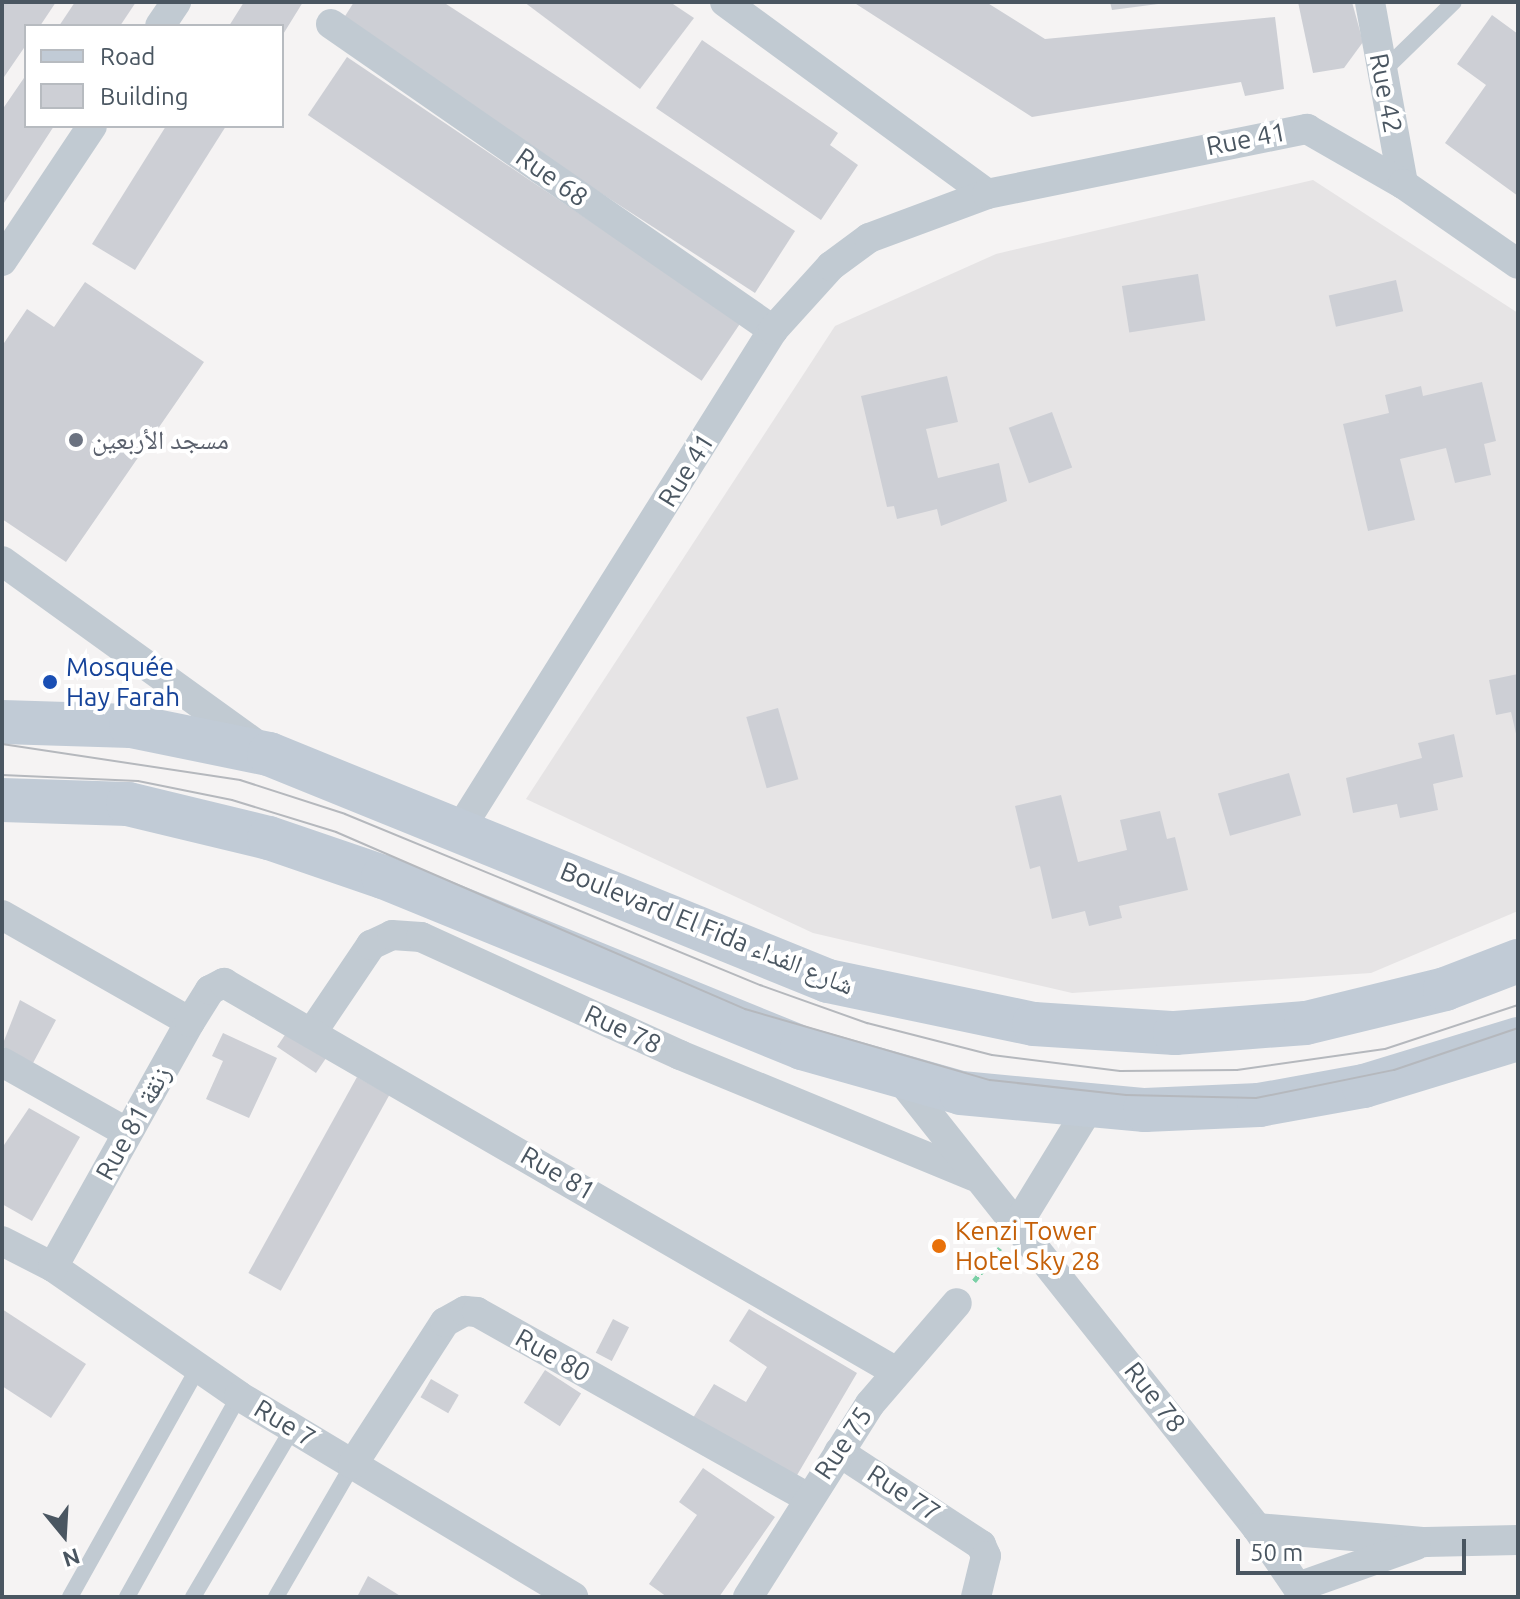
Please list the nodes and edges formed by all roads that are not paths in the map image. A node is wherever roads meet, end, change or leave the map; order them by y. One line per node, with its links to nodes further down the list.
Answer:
1 (176, 2): 5 (street)
2 (725, 2): 10 (street)
3 (1370, 2): 7 (street, Rue 42)
4 (1454, 2): 7 (lane)
5 (161, 24)
6 (331, 24): 13 (street, Rue 68)
7 (1382, 72): 9 (street, Rue 42)
8 (91, 128): 11 (street)
9 (1403, 184): 10 (street, Rue 41); 12 (street, Rue 41)
10 (987, 194): 13 (street, Rue 41)
11 (2, 261)
12 (1518, 264)
13 (773, 330): 18 (street, Rue 41)
14 (2, 561): 16 (street)
15 (2, 722): 16 (main road, Boulevard El Fida شارع الفداء)
16 (269, 754): 18 (main road, Boulevard El Fida شارع الفداء)
17 (2, 800): 25 (main road)
18 (460, 829): 20 (main road, Boulevard El Fida شارع الفداء)
19 (2, 915): 22 (street)
20 (1518, 961)
21 (218, 983): 22 (street, Rue 81 زنقة); 23 (street, Rue 81)
22 (190, 1022): 30 (street, Rue 81 زنقة)
23 (313, 1031): 28 (street, Rue 78); 37 (street, Rue 81)
24 (1518, 1039): 29 (main road)
25 (802, 1048): 27 (main road); 28 (street)
26 (2, 1062): 30 (street)
27 (898, 1076): 29 (main road); 31 (street, Rue 78)
28 (786, 1099): 31 (street, Rue 78)
29 (1090, 1106): 32 (street)
30 (126, 1132): 34 (street, Rue 81 زنقة)
31 (973, 1176): 32 (street, Rue 78)
32 (1017, 1225): 43 (street, Rue 78)
33 (2, 1241): 34 (street, Rue 7)
34 (53, 1267): 36 (street, Rue 7)
35 (957, 1303): 37 (street, Rue 75)
36 (198, 1368): 38 (street, Rue 7); 47 (lane)
37 (895, 1371): 40 (street, Rue 75)
38 (239, 1396): 39 (street, Rue 7); 48 (lane)
39 (293, 1428): 41 (street, Rue 7); 49 (lane)
40 (839, 1452): 42 (street, Rue 75); 53 (street, Rue 77)
41 (353, 1464): 42 (street, Rue 80); 50 (lane); 51 (street, Rue 7)
42 (806, 1497): 52 (street, Rue 75)
43 (1257, 1528): 45 (street); 46 (street, Rue 78)
44 (1518, 1540): 45 (street)
45 (1425, 1542): 46 (street)
46 (1303, 1592)
47 (70, 1597)
48 (127, 1597)
49 (193, 1597)
50 (276, 1597)
51 (573, 1597)
52 (748, 1597)
53 (976, 1597)

